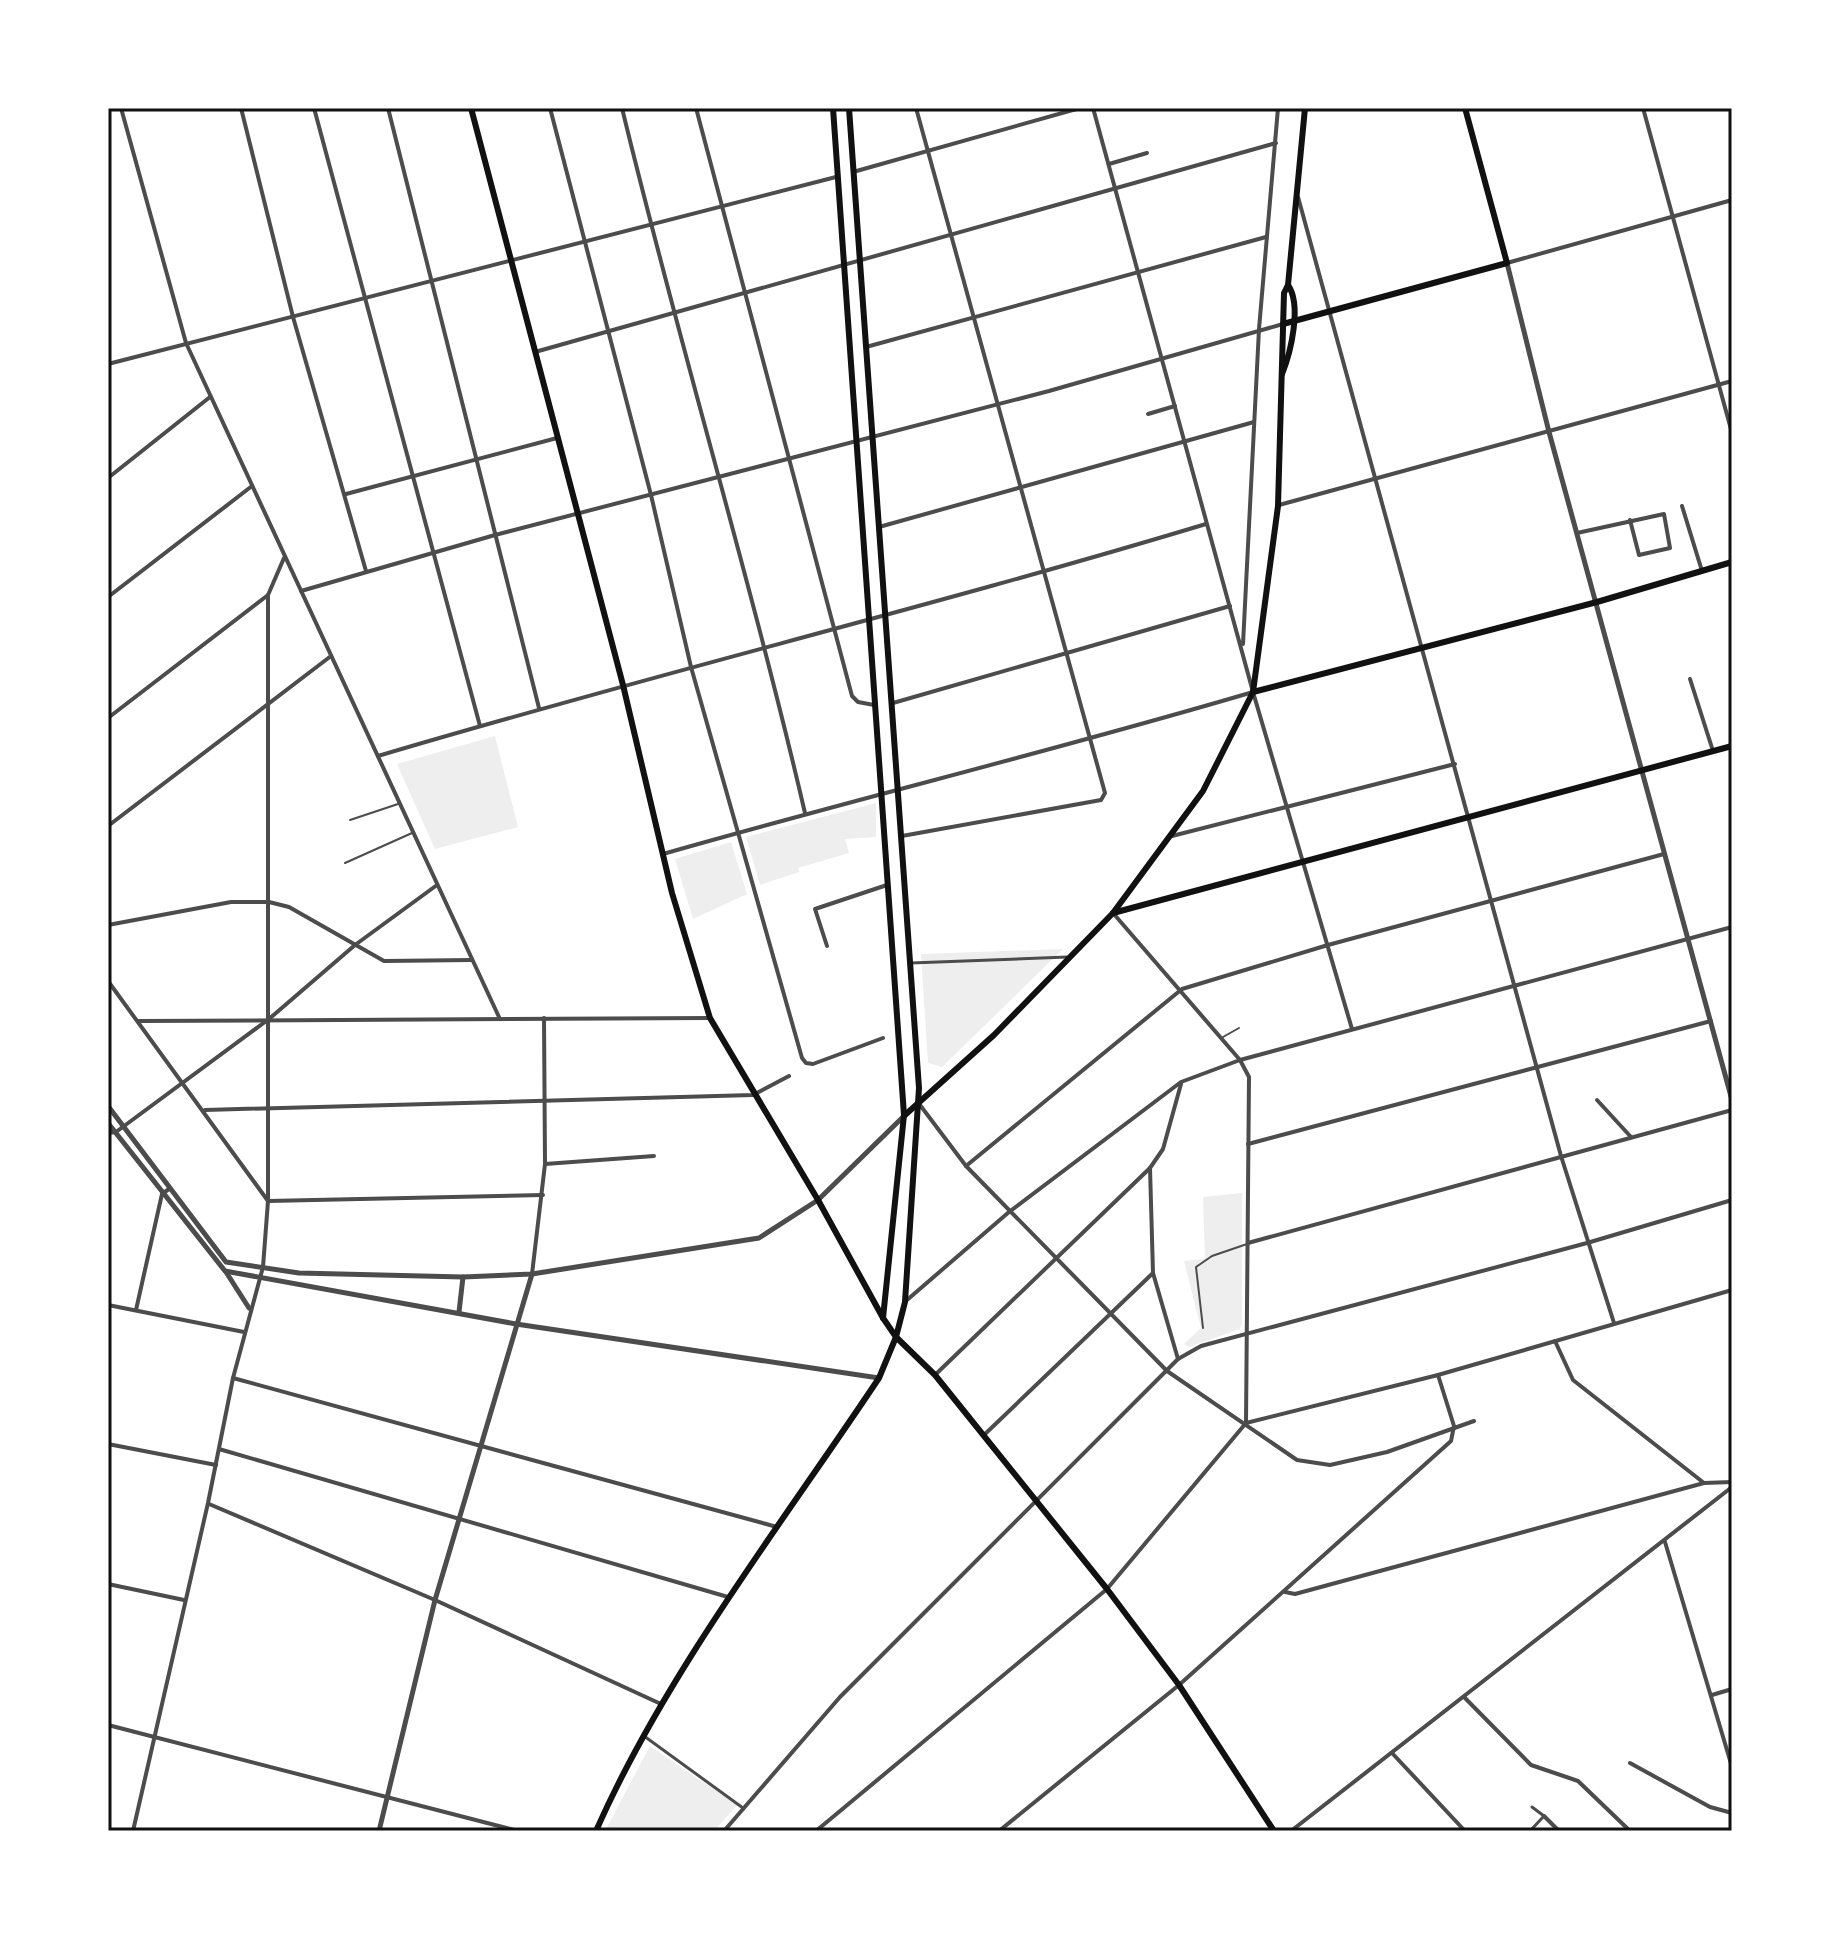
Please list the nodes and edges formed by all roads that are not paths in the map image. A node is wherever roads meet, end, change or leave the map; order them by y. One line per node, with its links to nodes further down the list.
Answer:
1 (121, 108): 50 (street)
2 (241, 108): 45 (street)
3 (314, 108): 41 (street)
4 (388, 108): 38 (street)
5 (471, 108): 33 (main road)
6 (550, 108): 32 (street)
7 (622, 108): 29 (street)
8 (696, 108): 27 (street)
9 (833, 108): 23 (main road)
10 (849, 108): 22 (main road)
11 (916, 108): 19 (street)
12 (1080, 108): 19 (street)
13 (1093, 108): 21 (street)
14 (1278, 108): 18 (street)
15 (1305, 108): 24 (main road)
16 (1465, 108): 36 (main road)
17 (1643, 108): 28 (street)
18 (1276, 143): 25 (street); 31 (street)
19 (928, 150): 22 (street); 30 (street)
20 (1147, 153): 21 (street)
21 (1109, 164): 25 (street)
22 (853, 172): 34 (main road)
23 (836, 177): 27 (street); 35 (main road)
24 (1295, 187): 39 (main road); 42 (street)
25 (1115, 188): 30 (street); 37 (street)
26 (1732, 200): 28 (street)
27 (721, 208): 29 (street); 40 (street)
28 (1673, 216): 36 (street); 57 (street)
29 (651, 225): 32 (street); 43 (street)
30 (953, 234): 34 (street); 44 (street)
31 (1267, 237): 37 (street); 48 (street)
32 (583, 241): 33 (street); 49 (street)
33 (511, 259): 38 (street); 52 (main road)
34 (857, 259): 35 (street); 51 (main road)
35 (843, 263): 40 (street); 68 (main road)
36 (1507, 263): 42 (main road); 63 (street)
37 (1136, 272): 44 (street); 53 (street)
38 (431, 280): 41 (street); 69 (street)
39 (1288, 285): 46 (main road); 47 (main road)
40 (743, 293): 43 (street); 70 (street)
41 (363, 299): 45 (street); 71 (street)
42 (1330, 312): 46 (main road); 73 (street)
43 (674, 314): 49 (street); 72 (street)
44 (975, 316): 51 (street); 59 (street)
45 (293, 317): 50 (street); 77 (street)
46 (1292, 322): 47 (main road); 55 (main road)
47 (1283, 324): 48 (street); 55 (main road)
48 (1259, 329): 53 (street); 62 (street)
49 (608, 333): 52 (street); 78 (street)
50 (186, 343): 54 (street); 58 (street)
51 (864, 347): 66 (main road)
52 (535, 352): 65 (main road)
53 (1163, 357): 59 (street); 60 (street)
54 (108, 364)
55 (1282, 375): 79 (main road)
56 (1732, 381): 57 (street)
57 (1720, 385): 63 (street); 64 (street)
58 (211, 397): 74 (street); 75 (street)
59 (998, 405): 66 (street); 76 (street)
60 (1175, 406): 61 (street); 67 (street)
61 (1148, 414)
62 (1254, 422): 67 (street); 103 (street)
63 (1549, 432): 73 (street); 85 (street)
64 (1732, 433)
65 (557, 438): 69 (street); 81 (main road)
66 (872, 438): 68 (street); 84 (main road)
67 (1184, 440): 76 (street); 83 (street)
68 (856, 443): 70 (street); 99 (main road)
69 (473, 459): 71 (street); 86 (street)
70 (789, 460): 72 (street); 100 (street)
71 (411, 475): 77 (street); 87 (street)
72 (721, 476): 78 (street); 102 (street)
73 (1377, 476): 79 (street); 101 (street)
74 (108, 478)
75 (252, 486): 88 (street); 95 (street)
76 (1020, 487): 84 (street); 92 (street)
77 (346, 494): 90 (street)
78 (651, 495): 81 (street); 106 (street)
79 (1278, 506): 109 (main road)
80 (1682, 506): 91 (street)
81 (578, 513): 86 (street); 108 (main road)
82 (1630, 520): 82 (street); 85 (street)
83 (1206, 524): 92 (street); 97 (street)
84 (879, 527): 98 (main road)
85 (1577, 533): 96 (street)
86 (495, 535): 87 (street); 113 (street)
87 (434, 552): 90 (street); 115 (street)
88 (284, 558): 93 (street); 94 (street)
89 (1732, 562): 91 (main road)
90 (366, 571): 93 (street)
91 (1702, 571): 96 (main road)
92 (1045, 573): 98 (street); 104 (street)
93 (301, 591): 105 (street)
94 (268, 595): 110 (street); 114 (street)
95 (108, 597)
96 (1597, 602): 101 (main road); 121 (street)
97 (1230, 606): 103 (street); 104 (street)
98 (887, 616): 99 (street); 111 (main road)
99 (869, 620): 100 (street); 112 (main road)
100 (832, 629): 102 (street); 112 (street)
101 (1425, 647): 109 (main road); 120 (street)
102 (766, 648): 106 (street); 126 (street)
103 (1243, 650): 109 (street)
104 (1067, 655): 111 (street); 116 (street)
105 (331, 656): 110 (street); 119 (street)
106 (691, 667): 108 (street); 131 (street)
107 (1690, 679): 118 (street)
108 (623, 685): 113 (street); 134 (main road)
109 (1253, 692): 116 (street); 125 (street); 133 (main road)
110 (270, 702): 129 (street); 141 (street)
111 (893, 703): 122 (main road)
112 (875, 705): 123 (main road)
113 (539, 708): 115 (street)
114 (108, 718)
115 (480, 726): 119 (street)
116 (1090, 741): 122 (street); 132 (street)
117 (1732, 746): 118 (main road)
118 (1713, 751): 121 (main road)
119 (378, 756): 124 (street)
120 (1455, 764): 125 (street); 127 (street)
121 (1640, 770): 127 (main road); 135 (street)
122 (898, 790): 123 (street); 132 (main road)
123 (880, 795): 126 (street); 139 (main road)
124 (399, 803): 128 (lane); 130 (street)
125 (1288, 806): 133 (street); 136 (street)
126 (805, 813): 131 (street)
127 (1471, 816): 136 (main road); 140 (street)
128 (350, 820)
129 (108, 826)
130 (413, 833): 137 (lane); 138 (street)
131 (736, 833): 134 (street); 163 (street)
132 (902, 836): 151 (main road)
133 (1169, 836): 142 (main road)
134 (663, 854): 157 (main road)
135 (1664, 854): 140 (street); 145 (street)
136 (1304, 861): 142 (main road); 147 (street)
137 (345, 863)
138 (437, 885): 146 (street); 150 (street)
139 (887, 885): 148 (street); 179 (main road)
140 (1492, 900): 147 (street); 153 (street)
141 (269, 902): 143 (street); 146 (street); 158 (street)
142 (1113, 913): 149 (main road); 154 (street)
143 (108, 925)
144 (1732, 927): 145 (street)
145 (1687, 938): 153 (street); 160 (street)
146 (355, 945): 150 (street); 158 (street)
147 (1328, 945): 154 (street); 162 (street)
148 (827, 946)
149 (1073, 957): 151 (street); 174 (main road)
150 (472, 960): 155 (street)
151 (911, 963): 174 (main road)
152 (108, 981): 159 (street)
153 (1516, 985): 162 (street); 166 (street)
154 (1182, 989): 164 (street); 189 (street)
155 (499, 1017): 156 (street); 158 (street)
156 (544, 1018): 157 (street); 173 (street)
157 (710, 1018): 170 (main road)
158 (269, 1019): 159 (street); 168 (street); 176 (street)
159 (139, 1021): 168 (street)
160 (1711, 1021): 166 (street); 172 (street)
161 (1239, 1028): 164 (lane)
162 (1352, 1029): 165 (street)
163 (883, 1038)
164 (1222, 1038): 165 (street)
165 (1240, 1060): 169 (street); 185 (street)
166 (1538, 1069): 185 (street); 187 (street)
167 (789, 1076): 170 (street)
168 (184, 1081): 177 (street); 181 (street)
169 (1181, 1082): 190 (street); 197 (street)
170 (753, 1095): 173 (street); 194 (main road)
171 (1597, 1100): 184 (street)
172 (1732, 1100)
173 (543, 1102): 176 (street); 188 (street)
174 (918, 1103): 179 (main road); 189 (street); 209 (main road)
175 (108, 1106): 181 (street)
176 (268, 1109): 177 (street); 196 (street)
177 (205, 1110): 196 (street)
178 (1732, 1110): 184 (street)
179 (904, 1115): 194 (street); 215 (main road)
180 (108, 1123): 182 (street)
181 (124, 1126): 182 (street); 191 (street)
182 (116, 1132): 183 (street); 192 (street)
183 (108, 1133)
184 (1631, 1137): 187 (street)
185 (1248, 1144): 198 (street)
186 (654, 1156): 188 (street)
187 (1561, 1156): 198 (street); 199 (street)
188 (545, 1164): 193 (street)
189 (966, 1166): 197 (street)
190 (1150, 1168): 200 (street); 204 (street)
191 (169, 1189): 192 (street); 201 (street)
192 (162, 1194): 203 (street); 212 (street)
193 (543, 1195): 196 (street); 205 (street)
194 (818, 1200): 205 (street); 215 (main road)
195 (1732, 1200): 199 (street)
196 (268, 1201): 202 (street)
197 (1009, 1212): 200 (street); 209 (street)
198 (1247, 1243): 218 (lane); 220 (street)
199 (1587, 1243): 216 (street); 220 (street)
200 (1054, 1258): 214 (street); 225 (street)
201 (222, 1259): 202 (street); 203 (street)
202 (263, 1267): 206 (street); 207 (street)
203 (225, 1271): 206 (street); 211 (street)
204 (1153, 1273): 214 (street); 223 (street)
205 (532, 1274): 207 (street); 217 (street)
206 (261, 1276): 211 (street); 213 (street)
207 (463, 1277): 213 (street)
208 (1732, 1290): 216 (street)
209 (905, 1302): 221 (main road)
210 (108, 1305): 212 (street)
211 (249, 1308): 219 (street)
212 (136, 1310): 219 (street)
213 (459, 1312): 217 (street)
214 (1109, 1315): 224 (street); 232 (street)
215 (883, 1318): 221 (main road)
216 (1614, 1323): 222 (street)
217 (516, 1324): 228 (street); 234 (street)
218 (1203, 1328)
219 (244, 1332): 227 (street)
220 (1246, 1333): 223 (street); 230 (street)
221 (896, 1337): 225 (main road); 228 (main road)
222 (1555, 1340): 226 (street); 237 (street)
223 (1178, 1359): 224 (street)
224 (1167, 1371): 230 (street); 239 (street)
225 (935, 1375): 232 (main road)
226 (1438, 1375): 230 (street); 231 (street)
227 (233, 1378): 234 (street); 235 (street)
228 (879, 1378): 242 (main road)
229 (1474, 1421): 231 (street)
230 (1246, 1423): 231 (street); 245 (street)
231 (1454, 1426): 246 (street)
232 (983, 1436): 239 (main road)
233 (108, 1444): 236 (street)
234 (482, 1446): 241 (street); 242 (street)
235 (219, 1449): 236 (street); 241 (street)
236 (216, 1465): 240 (street)
237 (1704, 1483): 238 (street); 246 (street)
238 (1732, 1485): 243 (street)
239 (1037, 1501): 245 (main road); 264 (street)
240 (208, 1503): 248 (street); 249 (street)
241 (458, 1521): 247 (street); 249 (street)
242 (779, 1528): 247 (main road)
243 (1665, 1542): 252 (street); 253 (street)
244 (108, 1584): 248 (street)
245 (1107, 1589): 250 (main road); 273 (street)
246 (1285, 1592): 250 (street)
247 (730, 1598): 254 (main road)
248 (184, 1600): 256 (street)
249 (435, 1600): 254 (street); 262 (street)
250 (1179, 1685): 274 (street); 275 (main road)
251 (1732, 1689): 252 (street)
252 (1712, 1695): 258 (street)
253 (1464, 1697): 259 (street); 267 (street)
254 (664, 1705): 257 (main road)
255 (108, 1725): 256 (street)
256 (154, 1735): 262 (street); 268 (street)
257 (644, 1736): 264 (street); 271 (main road)
258 (1729, 1748): 261 (street)
259 (1392, 1753): 276 (street); 277 (street)
260 (1630, 1763): 265 (street)
261 (1732, 1767)
262 (387, 1798): 269 (street); 270 (street)
263 (1532, 1807): 266 (street)
264 (743, 1808): 272 (street)
265 (1732, 1813)
266 (1544, 1816): 278 (street); 279 (street)
267 (1629, 1830)
268 (133, 1831)
269 (379, 1831)
270 (518, 1831)
271 (596, 1831)
272 (724, 1831)
273 (816, 1831)
274 (999, 1831)
275 (1274, 1831)
276 (1291, 1831)
277 (1465, 1831)
278 (1530, 1831)
279 (1559, 1831)

